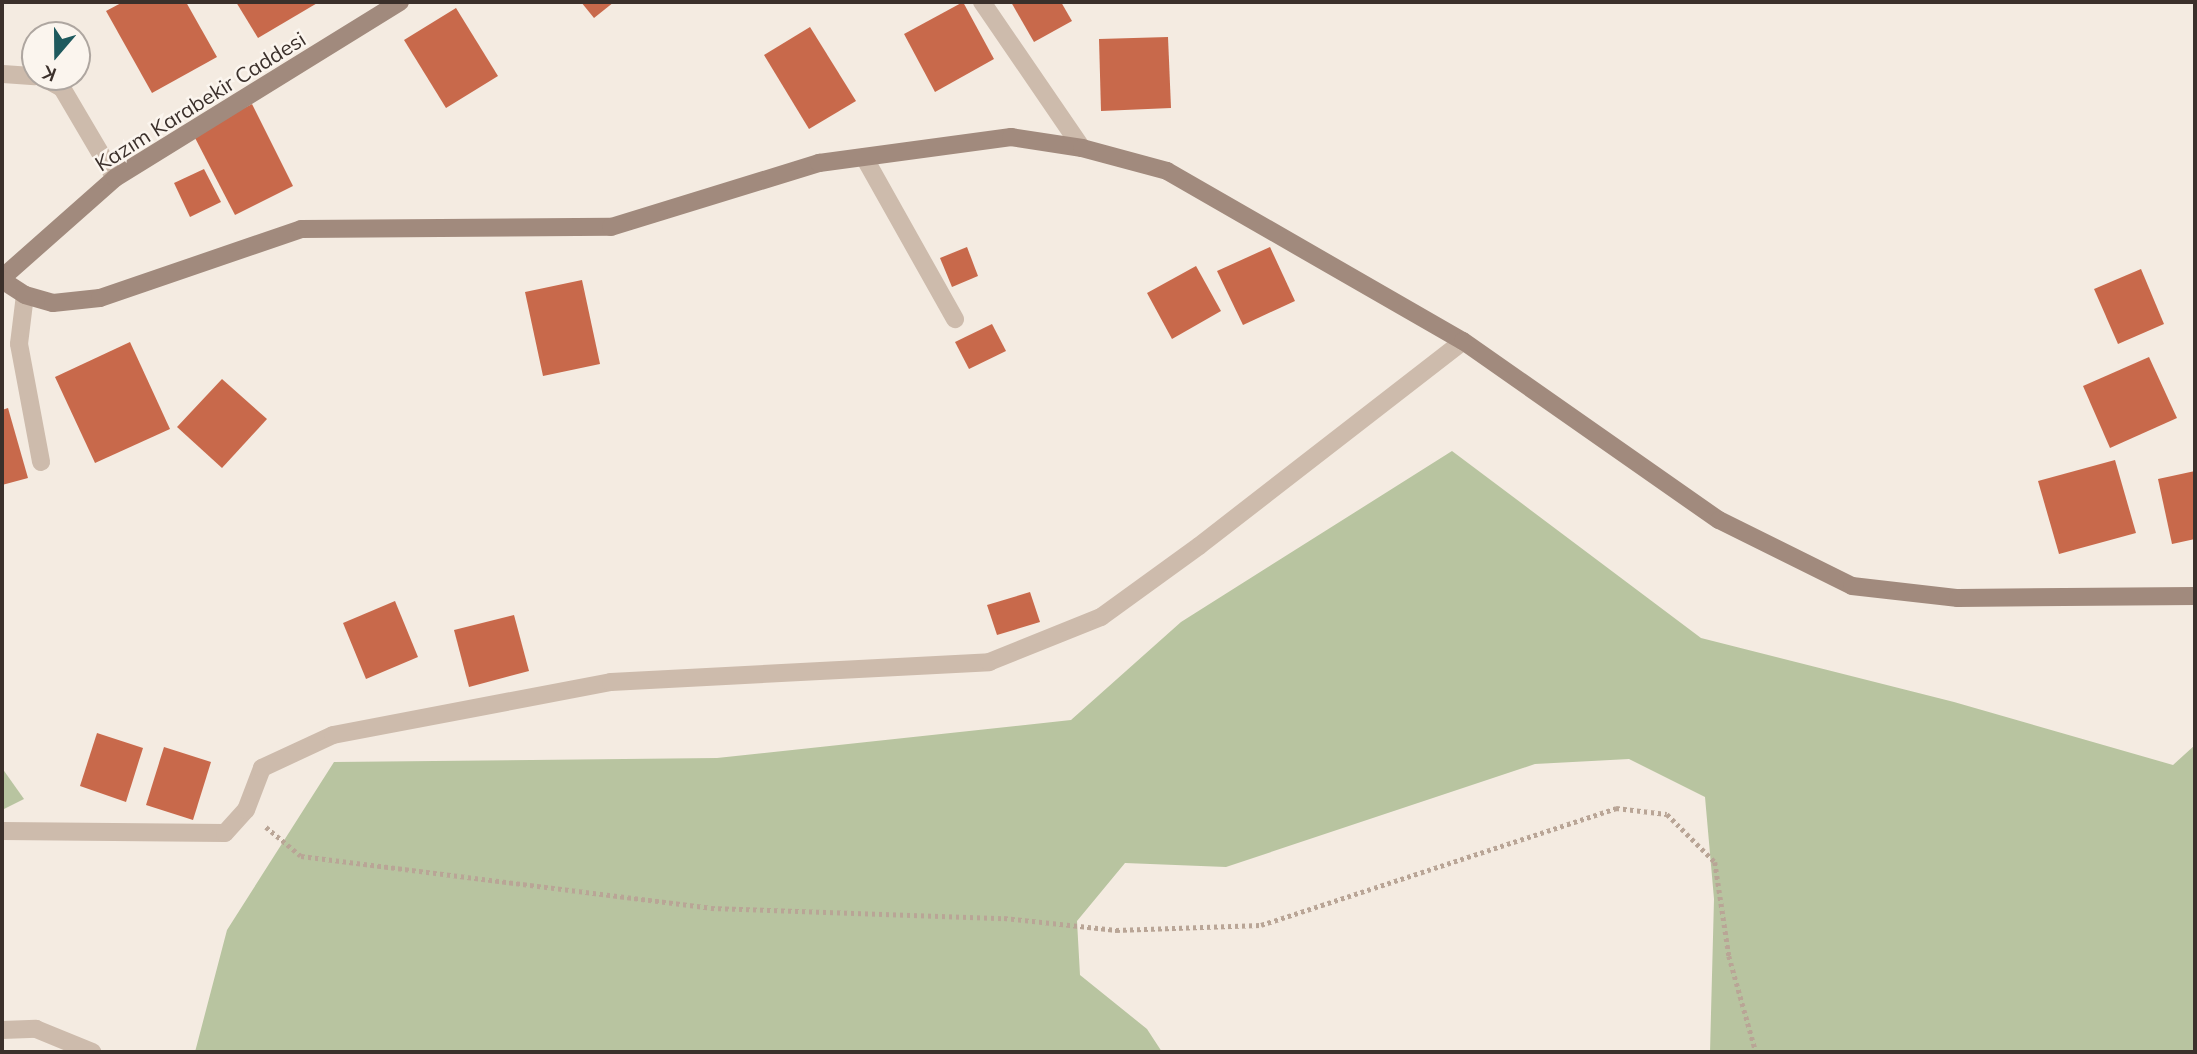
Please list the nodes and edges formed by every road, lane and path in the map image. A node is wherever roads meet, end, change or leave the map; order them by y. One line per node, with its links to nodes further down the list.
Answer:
1 (400, 2): 8 (street, Kazım Karabekir Caddesi)
2 (982, 2): 6 (street)
3 (3, 74): 4 (street)
4 (21, 75)
5 (64, 91): 8 (street)
6 (1082, 148): 7 (street); 12 (street)
7 (864, 157): 10 (street); 11 (street)
8 (115, 178): 9 (street, Kazım Karabekir Caddesi)
9 (2, 279): 10 (street)
10 (25, 295): 13 (street)
11 (955, 319)
12 (1463, 341): 14 (street); 15 (street)
13 (41, 462)
14 (2195, 596)
15 (246, 810): 16 (street); 19 (path)
16 (2, 831)
17 (2, 1030): 18 (street)
18 (92, 1052)
19 (1756, 1052)

